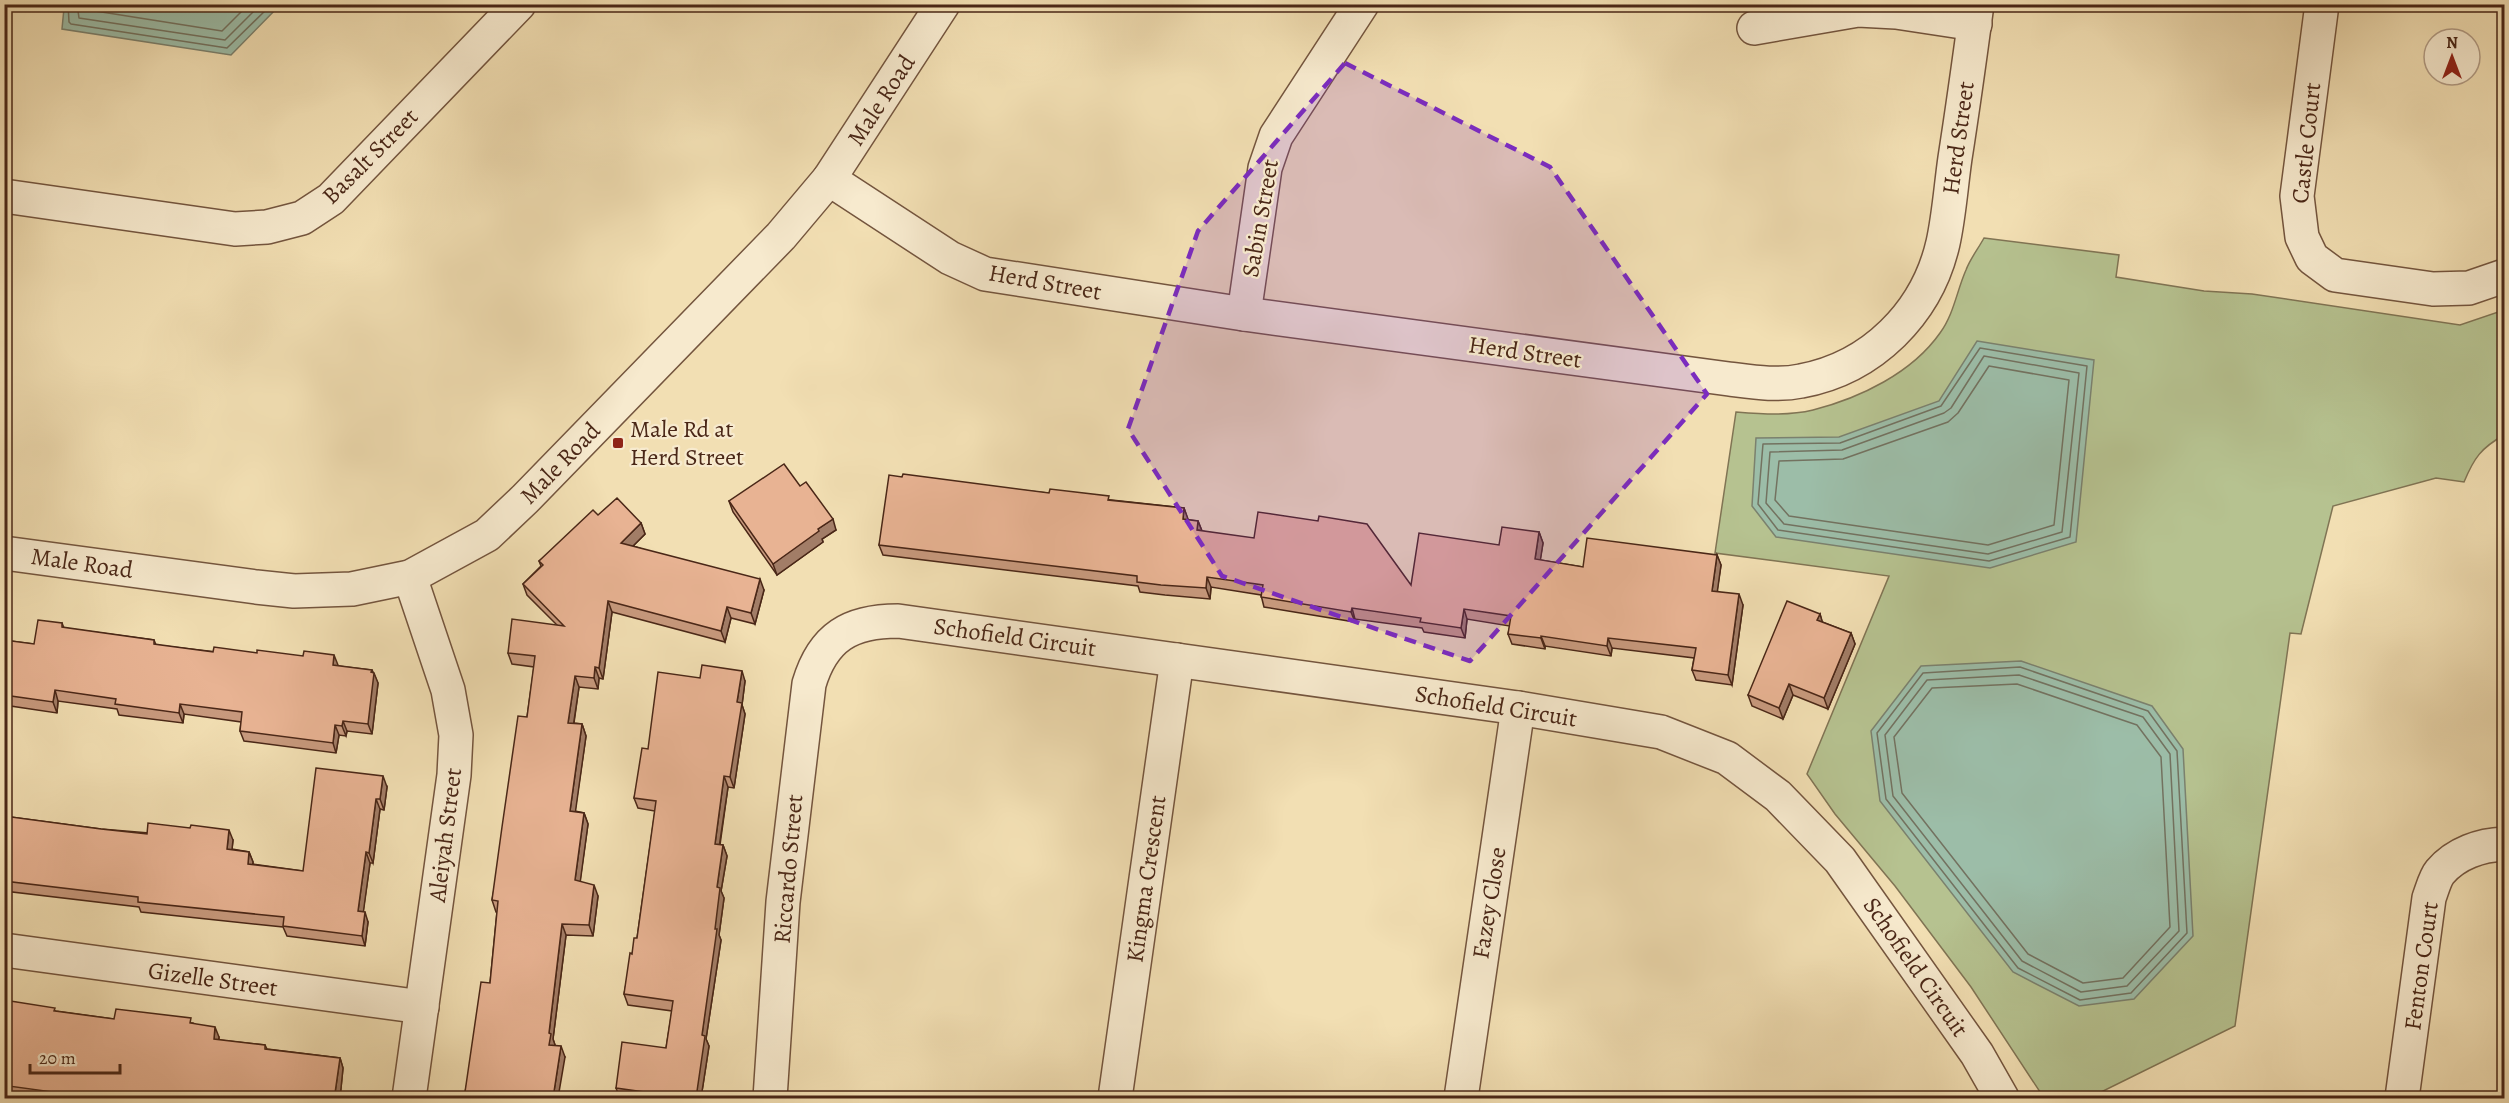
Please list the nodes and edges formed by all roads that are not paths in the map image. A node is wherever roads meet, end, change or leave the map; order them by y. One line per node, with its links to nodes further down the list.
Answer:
1 (519, 4): 8 (street, Basalt Street)
2 (943, 4): 7 (street, Male Road)
3 (1362, 4): 10 (street, Sabin Street)
4 (2322, 4): 9 (street, Castle Court)
5 (1976, 14): 6 (street); 10 (street, Herd Street)
6 (1754, 28)
7 (829, 179): 10 (street, Herd Street); 12 (street, Male Road)
8 (4, 196)
9 (2505, 276)
10 (1244, 314)
11 (4, 553): 12 (street, Male Road)
12 (410, 577): 18 (street, Aleiyah Street)
13 (830, 645): 14 (street, Schofield Circuit); 20 (street, Riccardo Street)
14 (1177, 660): 15 (street, Schofield Circuit); 21 (street, Kingma Crescent)
15 (1518, 708): 22 (street, Fazey Close); 23 (street, Schofield Circuit)
16 (2505, 844): 24 (street, Fenton Court)
17 (4, 950): 18 (street, Gizelle Street)
18 (422, 1007): 19 (street, Aleiyah Street)
19 (409, 1098)
20 (770, 1098)
21 (1115, 1098)
22 (1461, 1098)
23 (2002, 1098)
24 (2402, 1098)

